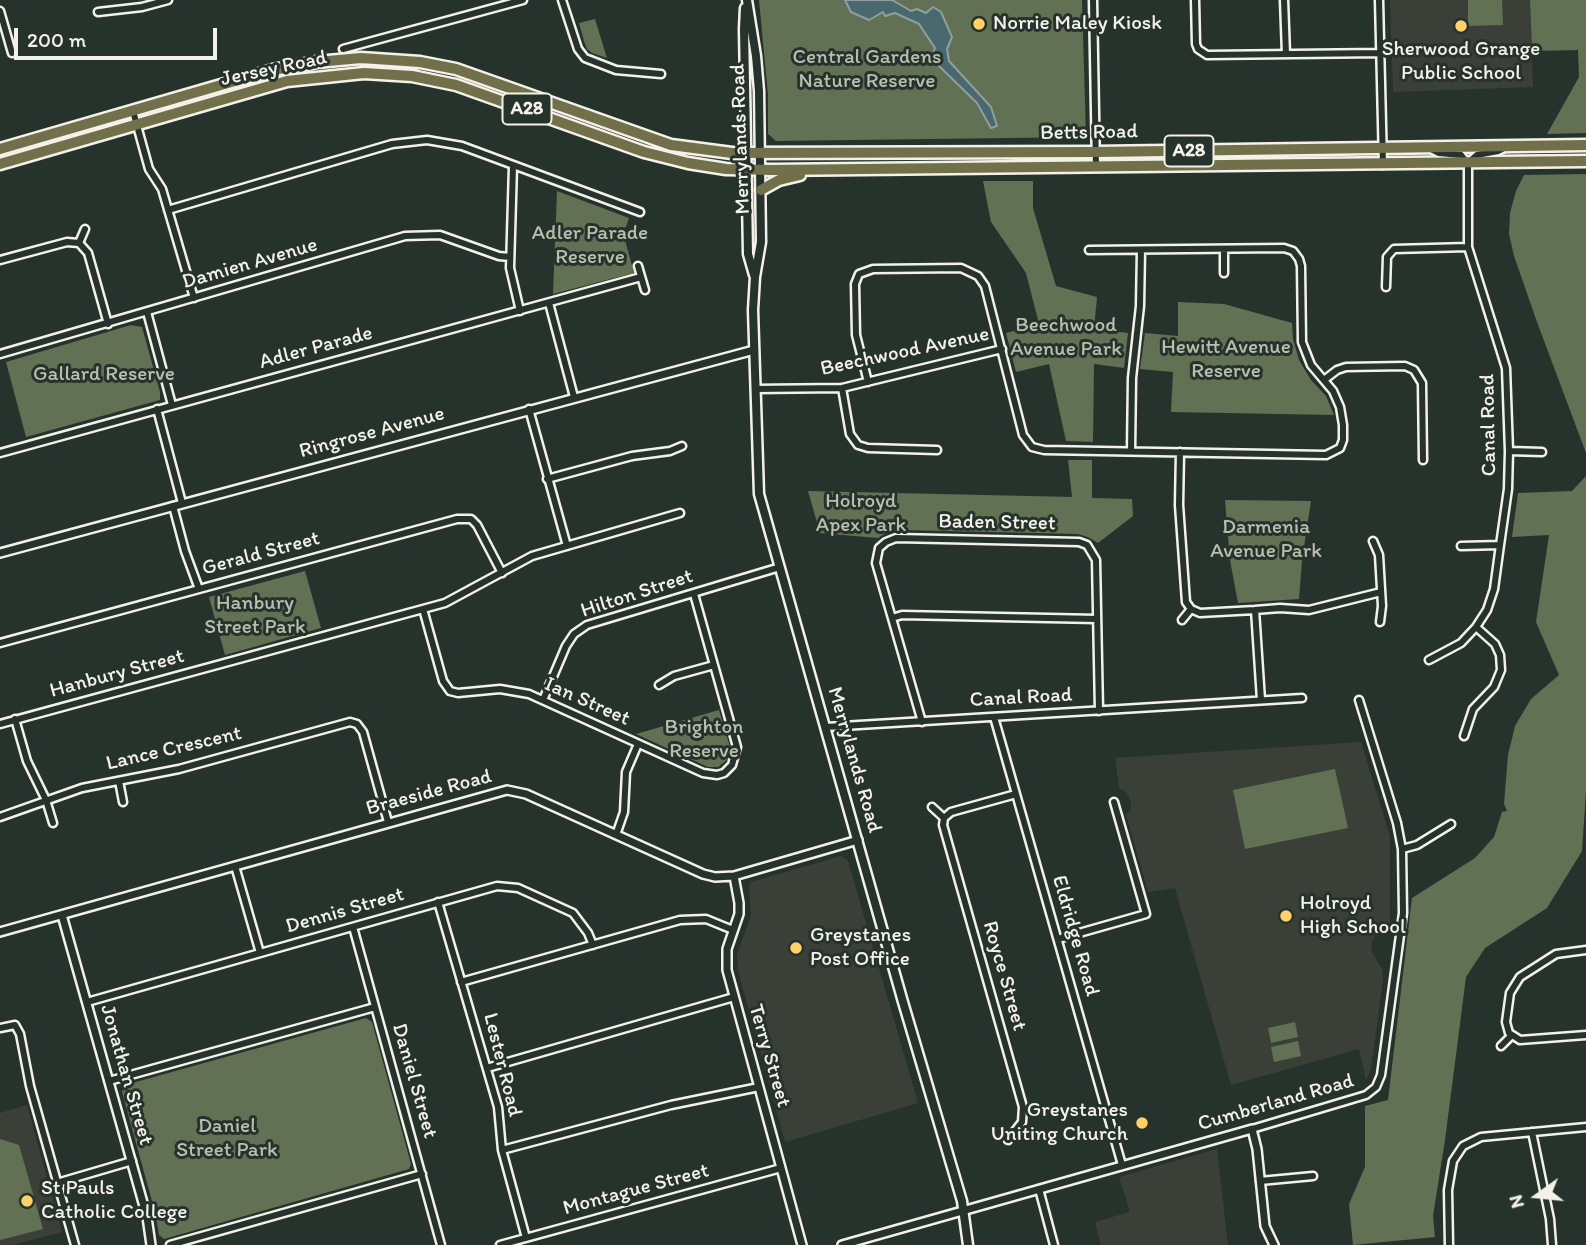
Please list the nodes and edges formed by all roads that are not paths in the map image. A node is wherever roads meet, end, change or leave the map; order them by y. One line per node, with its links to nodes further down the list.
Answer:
1 (168, 0): 11 (street)
2 (523, 0): 9 (street, Jersey Road)
3 (562, 0): 16 (street)
4 (747, 0): 25 (main road, Merrylands Road); 26 (main road, Merrylands Road)
5 (1093, 0): 24 (street)
6 (1195, 0): 15 (street)
7 (1284, 0): 15 (street)
8 (1379, 0): 14 (street)
9 (506, 2): 12 (street, Jersey Road)
10 (0, 11): 13 (street)
11 (98, 12)
12 (342, 49)
13 (12, 53)
14 (1381, 53): 15 (street); 21 (street)
15 (1286, 54)
16 (661, 74)
17 (133, 111): 18 (street); 23 (highway, Jersey Road / A28); 25 (highway, Jersey Road / A28)
18 (136, 125): 28 (highway, Jersey Road / A28); 33 (highway, Jersey Road / A28); 37 (street)
19 (1586, 145): 20 (highway, Betts Road / A28)
20 (1507, 146): 22 (highway, Betts Road / A28); 29 (street)
21 (1382, 148): 22 (highway, Betts Road / A28); 24 (highway, Betts Road / A28); 30 (street)
22 (1429, 148): 29 (street)
23 (0, 149)
24 (1096, 152): 26 (highway, Betts Road / A28); 32 (street)
25 (747, 153): 26 (highway, Jersey Road / A28); 33 (main road, Merrylands Road)
26 (760, 153): 34 (main road, Merrylands Road)
27 (1586, 161): 29 (highway, Betts Road / A28)
28 (0, 164)
29 (1468, 164): 30 (highway, Betts Road / A28); 41 (street, Canal Road)
30 (1383, 165): 32 (highway, Betts Road / A28)
31 (513, 166): 37 (street); 38 (street); 47 (street)
32 (1096, 167): 35 (highway, Betts Road / A28)
33 (747, 170): 34 (highway, Jersey Road / A28); 54 (main road, Merrylands Road)
34 (760, 170): 35 (highway, Betts Road / A28); 36 (main road, Merrylands Road)
35 (813, 170): 36 (highway)
36 (761, 190): 54 (main road, Merrylands Road)
37 (168, 210): 57 (street)
38 (640, 212)
39 (85, 229): 40 (street)
40 (79, 243): 48 (street); 61 (street)
41 (1468, 247): 55 (street); 76 (street, Canal Road)
42 (1224, 248): 45 (street); 46 (street); 51 (street)
43 (1302, 248): 46 (street)
44 (1089, 250): 45 (street)
45 (1141, 250): 77 (street)
46 (1295, 254): 65 (street)
47 (510, 257): 57 (street, Damien Avenue); 59 (street)
48 (0, 260)
49 (638, 266): 53 (street)
50 (853, 266): 52 (street)
51 (1224, 273)
52 (859, 274): 62 (street); 66 (street)
53 (641, 277): 56 (street); 58 (street, Adler Parade)
54 (755, 277): 63 (main road, Merrylands Road)
55 (1386, 287)
56 (645, 290)
57 (194, 299): 60 (street, Damien Avenue)
58 (549, 303): 59 (street, Adler Parade); 69 (street)
59 (520, 311): 70 (street, Adler Parade)
60 (147, 313): 61 (street, Damien Avenue); 70 (street)
61 (108, 324): 64 (street, Damien Avenue)
62 (1002, 349): 66 (street, Beechwood Avenue); 77 (street, Beechwood Avenue)
63 (754, 350): 68 (main road, Merrylands Road); 69 (street, Ringrose Avenue)
64 (0, 355)
65 (1324, 380): 75 (street); 82 (street)
66 (868, 382): 67 (street, Beechwood Avenue)
67 (842, 388): 68 (street, Beechwood Avenue); 74 (street)
68 (755, 389): 91 (main road, Merrylands Road)
69 (574, 397): 71 (street, Ringrose Avenue)
70 (172, 405): 72 (street, Adler Parade)
71 (529, 409): 83 (street); 84 (street, Ringrose Avenue)
72 (157, 410): 80 (street, Adler Parade); 84 (street)
73 (682, 446): 83 (street)
74 (937, 450)
75 (1339, 450): 78 (street, Beechwood Avenue); 81 (street)
76 (1509, 451): 79 (street); 87 (street, Canal Road)
77 (1131, 452): 78 (street, Beechwood Avenue)
78 (1180, 452): 97 (street)
79 (1542, 452)
80 (0, 453)
81 (1346, 457)
82 (1423, 460)
83 (547, 479): 88 (street)
84 (178, 504): 90 (street, Ringrose Avenue); 93 (street)
85 (680, 513): 88 (street, Hanbury Street)
86 (1373, 541): 94 (street)
87 (1500, 545): 89 (street); 103 (street, Canal Road)
88 (567, 546): 92 (street, Hanbury Street)
89 (1461, 546)
90 (0, 553)
91 (780, 567): 95 (street, Hilton Street); 119 (main road, Merrylands Road)
92 (502, 573): 93 (street, Gerald Street); 96 (street, Hanbury Street)
93 (199, 589): 104 (street, Gerald Street)
94 (1381, 592): 98 (street); 102 (street)
95 (694, 594): 106 (street, Ian Street); 111 (street, Hilton Street)
96 (423, 609): 108 (street); 116 (street, Hanbury Street)
97 (1191, 609): 98 (street); 101 (street)
98 (1255, 610): 112 (street)
99 (892, 618): 100 (street); 100 (street, Baden Street); 117 (street, Baden Street)
100 (1097, 619): 114 (street, Baden Street)
101 (1182, 620)
102 (1380, 622)
103 (1476, 627): 105 (street, Canal Road); 120 (street)
104 (0, 643)
105 (1429, 660)
106 (714, 664): 107 (street); 121 (street, Ian Street)
107 (659, 685)
108 (450, 691): 110 (street); 111 (street, Ian Street)
109 (1302, 698): 112 (street, Canal Road)
110 (444, 699)
111 (542, 700): 121 (street, Ian Street)
112 (1261, 700): 114 (street, Canal Road)
113 (1359, 700): 135 (street, Cumberland Road)
114 (1099, 711): 115 (street, Canal Road)
115 (994, 717): 117 (street, Canal Road); 123 (street, Eldridge Road)
116 (15, 719): 118 (street, Hanbury Street); 124 (street)
117 (922, 722): 119 (street, Canal Road)
118 (0, 724)
119 (826, 727): 134 (main road, Merrylands Road)
120 (1464, 736)
121 (638, 744): 133 (street)
122 (119, 780): 124 (street, Lance Crescent); 125 (street); 130 (street, Lance Crescent)
123 (1016, 794): 129 (street); 143 (street, Eldridge Road)
124 (46, 800): 128 (street, Lance Crescent); 131 (street)
125 (123, 802)
126 (1114, 802): 143 (street)
127 (932, 807): 129 (street)
128 (0, 817)
129 (944, 818): 161 (street, Royce Street)
130 (388, 822): 133 (street, Braeside Road); 136 (street, Braeside Road)
131 (53, 823)
132 (1451, 824): 135 (street)
133 (616, 835): 137 (street, Braeside Road)
134 (858, 840): 137 (street, Braeside Road); 171 (main road, Merrylands Road)
135 (1402, 849): 159 (street, Cumberland Road)
136 (235, 866): 139 (street, Braeside Road); 146 (street)
137 (734, 876): 141 (street, Terry Street)
138 (439, 902): 140 (street, Dennis Street); 144 (street, Dennis Street); 147 (street, Lester Road)
139 (62, 915): 142 (street, Braeside Road); 149 (street, Jonathan Street)
140 (353, 927): 146 (street, Dennis Street); 150 (street, Daniel Street)
141 (733, 929): 144 (street); 148 (street, Terry Street)
142 (0, 932)
143 (1058, 939): 164 (street, Eldridge Road)
144 (593, 945): 147 (street)
145 (1586, 950): 152 (street)
146 (260, 953): 149 (street, Dennis Street)
147 (461, 982): 155 (street, Lester Road)
148 (734, 997): 155 (street); 157 (street, Terry Street)
149 (87, 1002): 156 (street, Jonathan Street)
150 (375, 1007): 156 (street); 166 (street, Daniel Street)
151 (0, 1028): 169 (street)
152 (1512, 1035): 153 (street); 154 (street)
153 (1586, 1035)
154 (1501, 1046)
155 (487, 1068): 162 (street, Lester Road)
156 (109, 1082): 163 (street, Jonathan Street)
157 (759, 1087): 162 (street); 165 (street, Terry Street)
158 (1586, 1127): 160 (street)
159 (1252, 1129): 164 (street, Cumberland Road); 168 (street)
160 (1532, 1132): 183 (street); 184 (street)
161 (1007, 1140)
162 (502, 1150): 172 (street, Lester Road)
163 (132, 1161): 169 (street); 174 (street, Jonathan Street)
164 (1122, 1165): 170 (street, Cumberland Road)
165 (782, 1168): 172 (street, Montague Street); 178 (street, Terry Street)
166 (422, 1174): 175 (street); 176 (street, Daniel Street)
167 (1312, 1176): 168 (street)
168 (1260, 1181): 182 (street)
169 (57, 1183): 173 (street)
170 (1039, 1189): 171 (street, Cumberland Road); 181 (street)
171 (964, 1210): 179 (street, Cumberland Road); 180 (main road, Merrylands Road)
172 (526, 1238): 177 (street, Montague Street)
173 (75, 1245)
174 (151, 1245)
175 (170, 1245)
176 (441, 1245)
177 (500, 1245)
178 (802, 1245)
179 (842, 1245)
180 (968, 1245)
181 (1054, 1245)
182 (1274, 1245)
183 (1449, 1245)
184 (1552, 1245)

